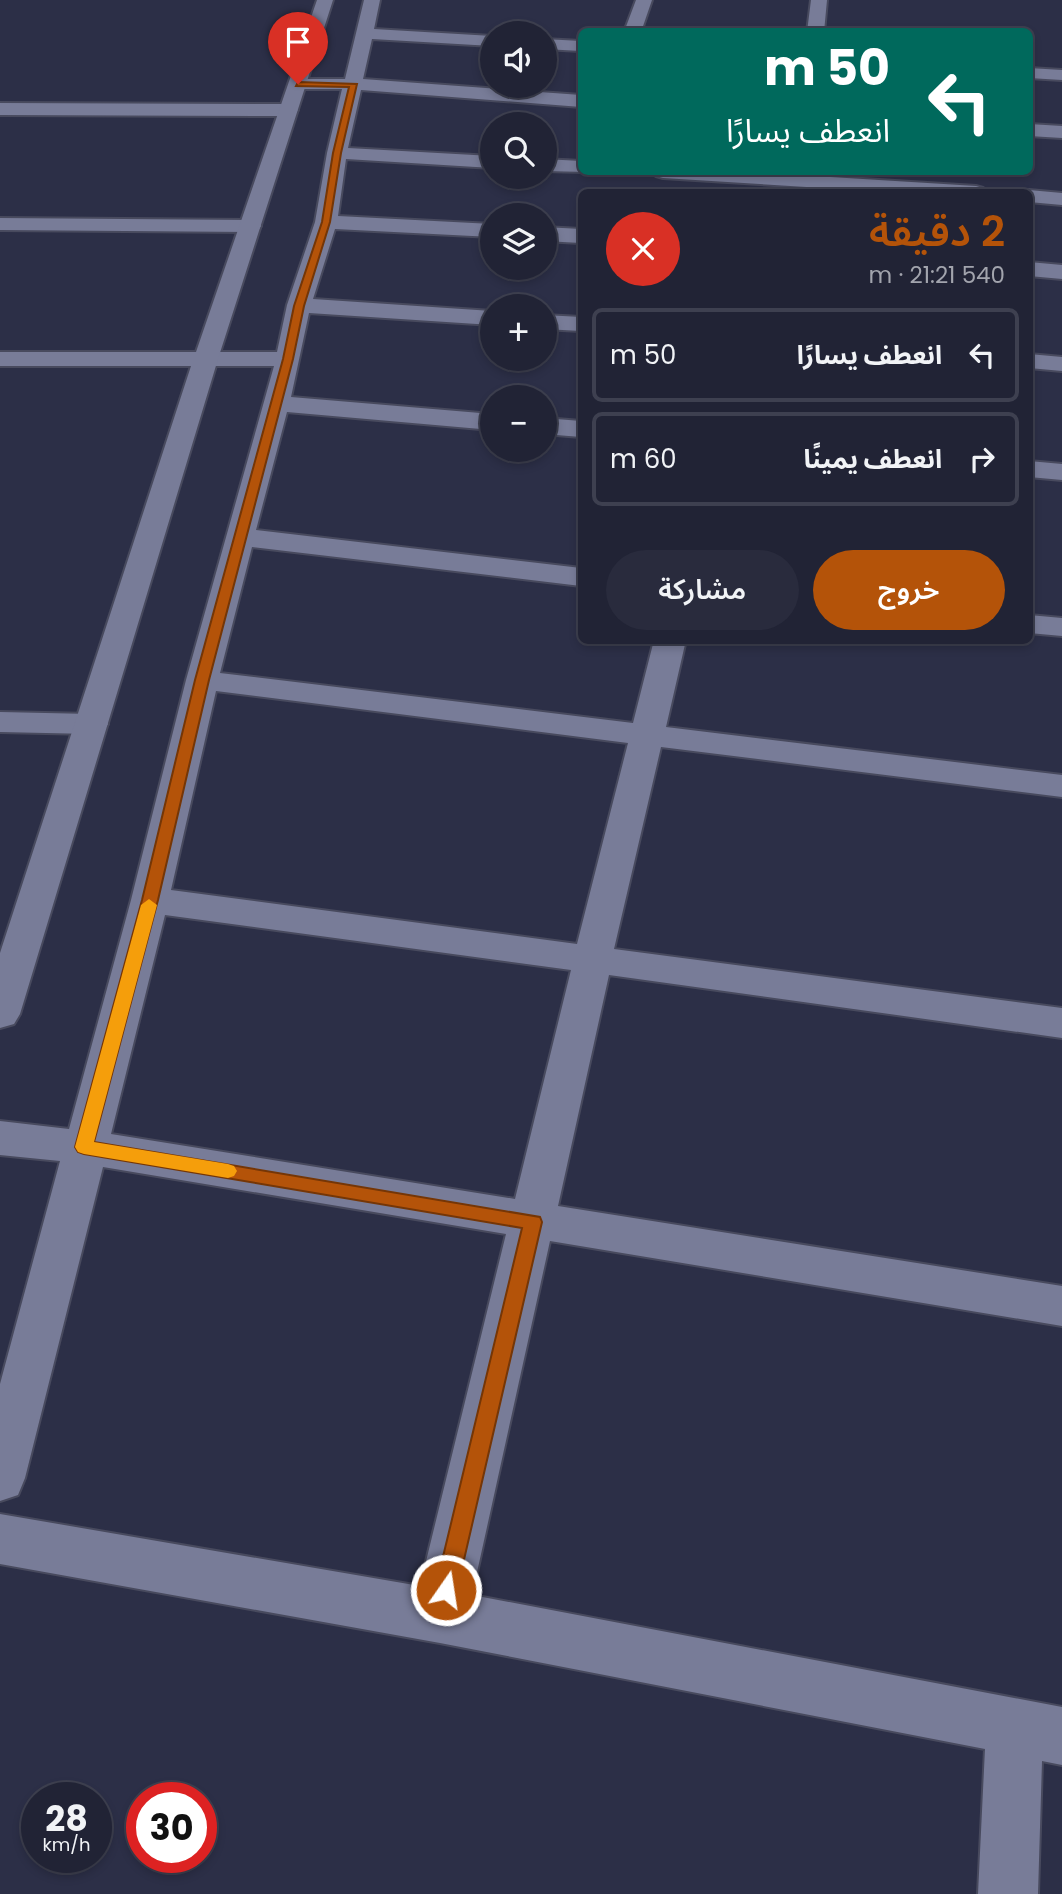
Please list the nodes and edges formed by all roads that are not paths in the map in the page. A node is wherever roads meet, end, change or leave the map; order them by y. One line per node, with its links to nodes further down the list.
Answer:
1 (325, 0): 14 (street)
2 (372, 0): 7 (street)
3 (644, 0): 5 (street)
4 (819, 0): 6 (street)
5 (634, 28)
6 (816, 28)
7 (365, 34): 8 (street); 13 (street)
8 (480, 40)
9 (557, 45): 10 (street)
10 (578, 46)
11 (1033, 73): 12 (street)
12 (1062, 75)
13 (354, 84): 14 (street); 15 (street); 19 (street)
14 (294, 97): 16 (street); 30 (street)
15 (578, 100)
16 (0, 109)
17 (1033, 130): 18 (street)
18 (1062, 132)
19 (337, 153): 20 (street); 28 (street)
20 (480, 161)
21 (557, 166): 22 (street)
22 (578, 167)
23 (705, 175): 24 (street)
24 (789, 181): 25 (street)
25 (925, 189)
26 (1033, 196): 27 (street)
27 (1062, 199)
28 (326, 222): 31 (street); 36 (street)
29 (0, 224): 30 (street)
30 (250, 226): 41 (street)
31 (480, 230)
32 (557, 235): 33 (street)
33 (578, 236)
34 (1033, 269): 35 (street)
35 (1062, 272)
36 (299, 306): 37 (street); 42 (street)
37 (480, 317)
38 (557, 323): 39 (street)
39 (578, 324)
40 (0, 359): 41 (street)
41 (206, 359): 42 (street); 58 (street)
42 (288, 359): 45 (street)
43 (1033, 361): 44 (street)
44 (1062, 364)
45 (276, 403): 46 (street); 51 (street)
46 (480, 421)
47 (557, 427): 48 (street)
48 (578, 429)
49 (1033, 469): 50 (street)
50 (1062, 472)
51 (241, 537): 52 (street); 56 (street)
52 (578, 576)
53 (1033, 624): 54 (street)
54 (1062, 627)
55 (669, 644): 59 (street)
56 (202, 680): 59 (street); 61 (street)
57 (0, 722): 58 (street)
58 (91, 724): 63 (street)
59 (646, 736): 60 (street); 62 (street)
60 (1062, 786)
61 (150, 900): 62 (street); 66 (street)
62 (593, 958): 64 (street); 67 (street)
63 (0, 1014)
64 (1062, 1023)
65 (0, 1138): 66 (street)
66 (84, 1147): 67 (street); 69 (street)
67 (533, 1222): 68 (street); 71 (street)
68 (1062, 1307)
69 (0, 1478)
70 (0, 1539): 71 (street)
71 (440, 1616): 72 (street)
72 (1038, 1732): 73 (street)
73 (1008, 1894)

